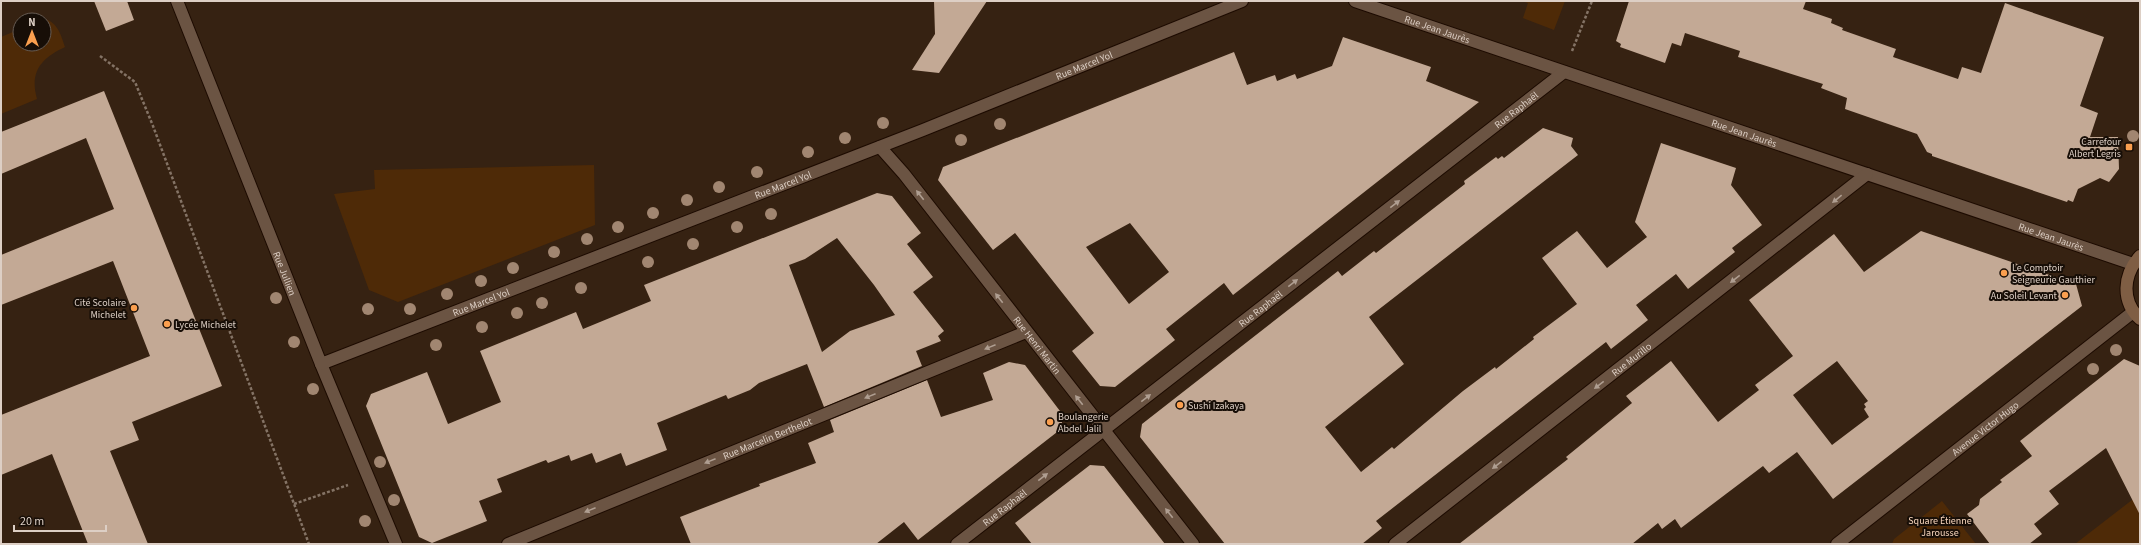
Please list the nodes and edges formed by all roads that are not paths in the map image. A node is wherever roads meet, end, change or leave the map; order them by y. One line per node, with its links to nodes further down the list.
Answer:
1 (177, 1): 10 (street, Rue Jullien)
2 (1242, 1): 5 (street, Rue Marcel Yol)
3 (1355, 1): 4 (street, Rue Jean Jaurès)
4 (1564, 72): 6 (street, Rue Jean Jaurès); 11 (street, Rue Raphaël, one-way to 4)
5 (880, 147): 9 (street, Rue Henri Martin, one-way to 5); 10 (street, Rue Marcel Yol)
6 (1867, 174): 7 (street, Rue Jean Jaurès); 17 (street, Rue Murillo, one-way to 17)
7 (2137, 260): 8 (main road)
8 (2136, 315): 12 (street, Avenue Victor Hugo)
9 (1026, 332): 11 (street, Rue Henri Martin, one-way to 9); 14 (street, Rue Marcelin Berthelot, one-way to 14)
10 (322, 364): 13 (street, Rue Jullien)
11 (1103, 430): 15 (street, Rue Raphaël, one-way to 11); 16 (street, Rue Henri Martin, one-way to 11)
12 (1845, 542)
13 (396, 544)
14 (508, 544)
15 (957, 544)
16 (1193, 544)
17 (1395, 544)

